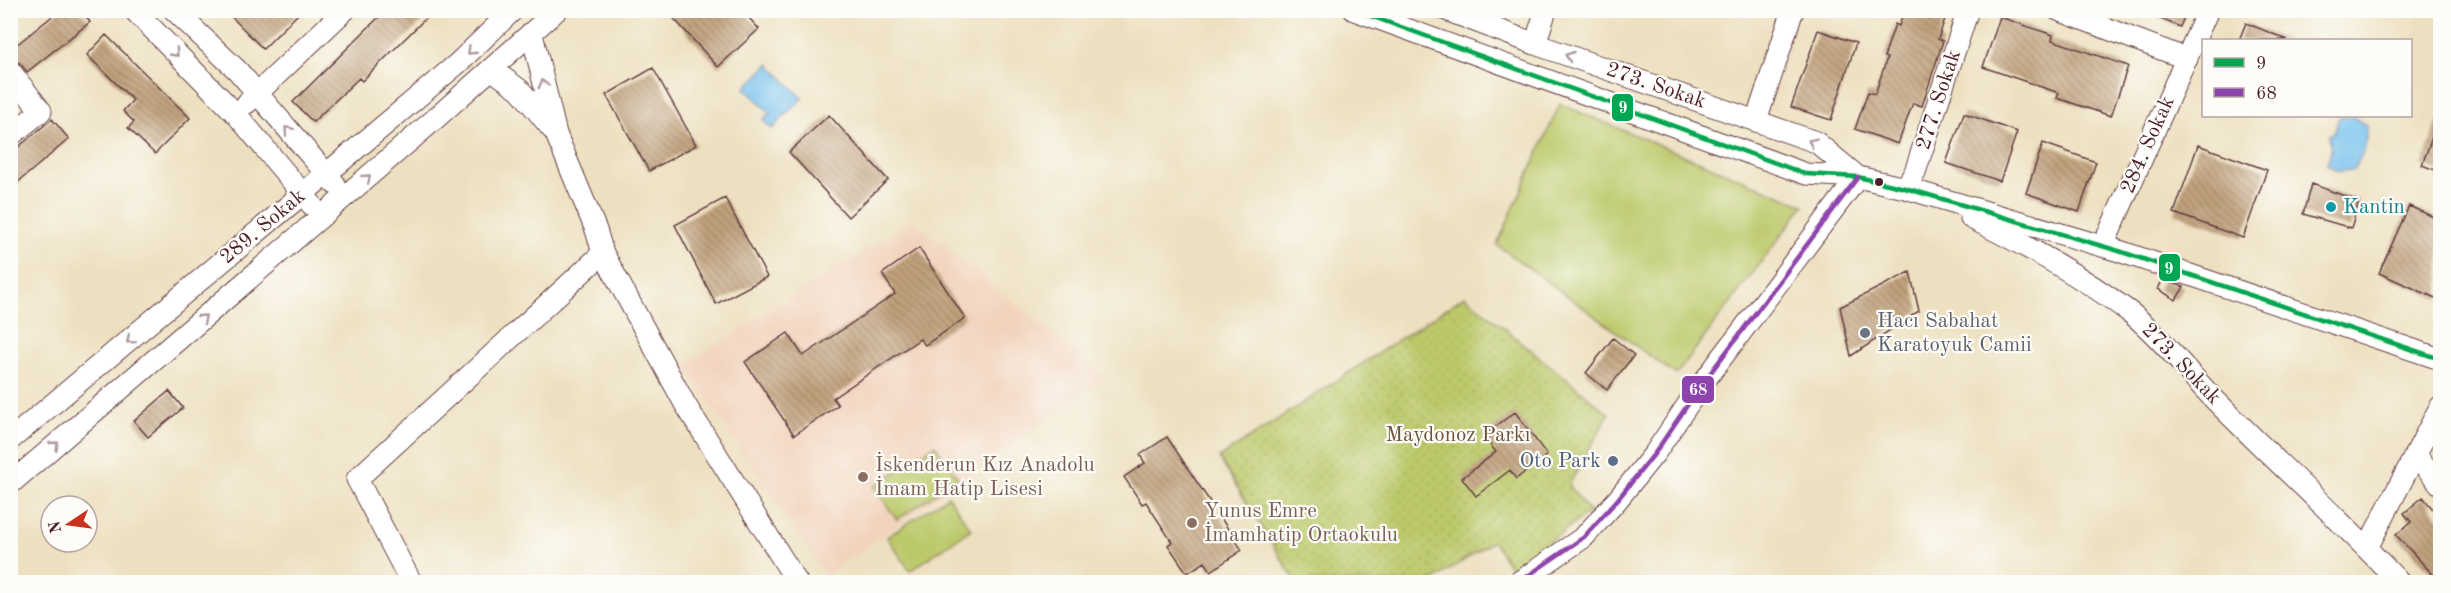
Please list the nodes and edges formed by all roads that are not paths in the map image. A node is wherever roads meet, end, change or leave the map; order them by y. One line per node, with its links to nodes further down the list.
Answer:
1 (134, 10): 19 (street, one-way to 19)
2 (174, 10): 18 (street)
3 (513, 10): 23 (street, 289. Sokak, one-way to 23)
4 (557, 10): 13 (street)
5 (1354, 10): 24 (street, 273. Sokak)
6 (1446, 10): 14 (street, 273. Sokak)
7 (1546, 10): 14 (street)
8 (1793, 10): 20 (street)
9 (1968, 10): 25 (street, 277. Sokak)
10 (2058, 10): 15 (street)
11 (2208, 10): 15 (street, 284. Sokak)
12 (339, 12): 18 (street)
13 (532, 34): 16 (street); 21 (street, one-way to 13)
14 (1534, 44): 20 (street, 273. Sokak, one-way to 14)
15 (2187, 59): 30 (street, 284. Sokak)
16 (491, 69): 21 (street); 28 (street, one-way to 16)
17 (10, 71): 22 (street)
18 (256, 93): 19 (street); 23 (street, one-way to 18)
19 (237, 115): 26 (street)
20 (1756, 121): 24 (street, 273. Sokak, one-way to 20)
21 (556, 134): 31 (street)
22 (10, 136)
23 (327, 174): 26 (street, 289. Sokak); 28 (street)
24 (1858, 177): 25 (street, 273. Sokak); 42 (street)
25 (1905, 188): 27 (street, 273. Sokak)
26 (304, 193): 29 (street); 34 (street, 289. Sokak, one-way to 34)
27 (1925, 194): 30 (street, 273. Sokak); 39 (street, 273. Sokak)
28 (346, 196): 29 (street)
29 (320, 218): 37 (street, one-way to 29)
30 (2103, 246): 32 (street, 273. Sokak)
31 (603, 253): 40 (street); 41 (street)
32 (2440, 359)
33 (2440, 407): 35 (street)
34 (10, 440)
35 (2415, 454): 36 (street); 38 (street); 39 (street)
36 (2440, 464)
37 (10, 484)
38 (2440, 484)
39 (2367, 548): 43 (street, 273. Sokak)
40 (411, 582)
41 (797, 582)
42 (1518, 582)
43 (2399, 582)

